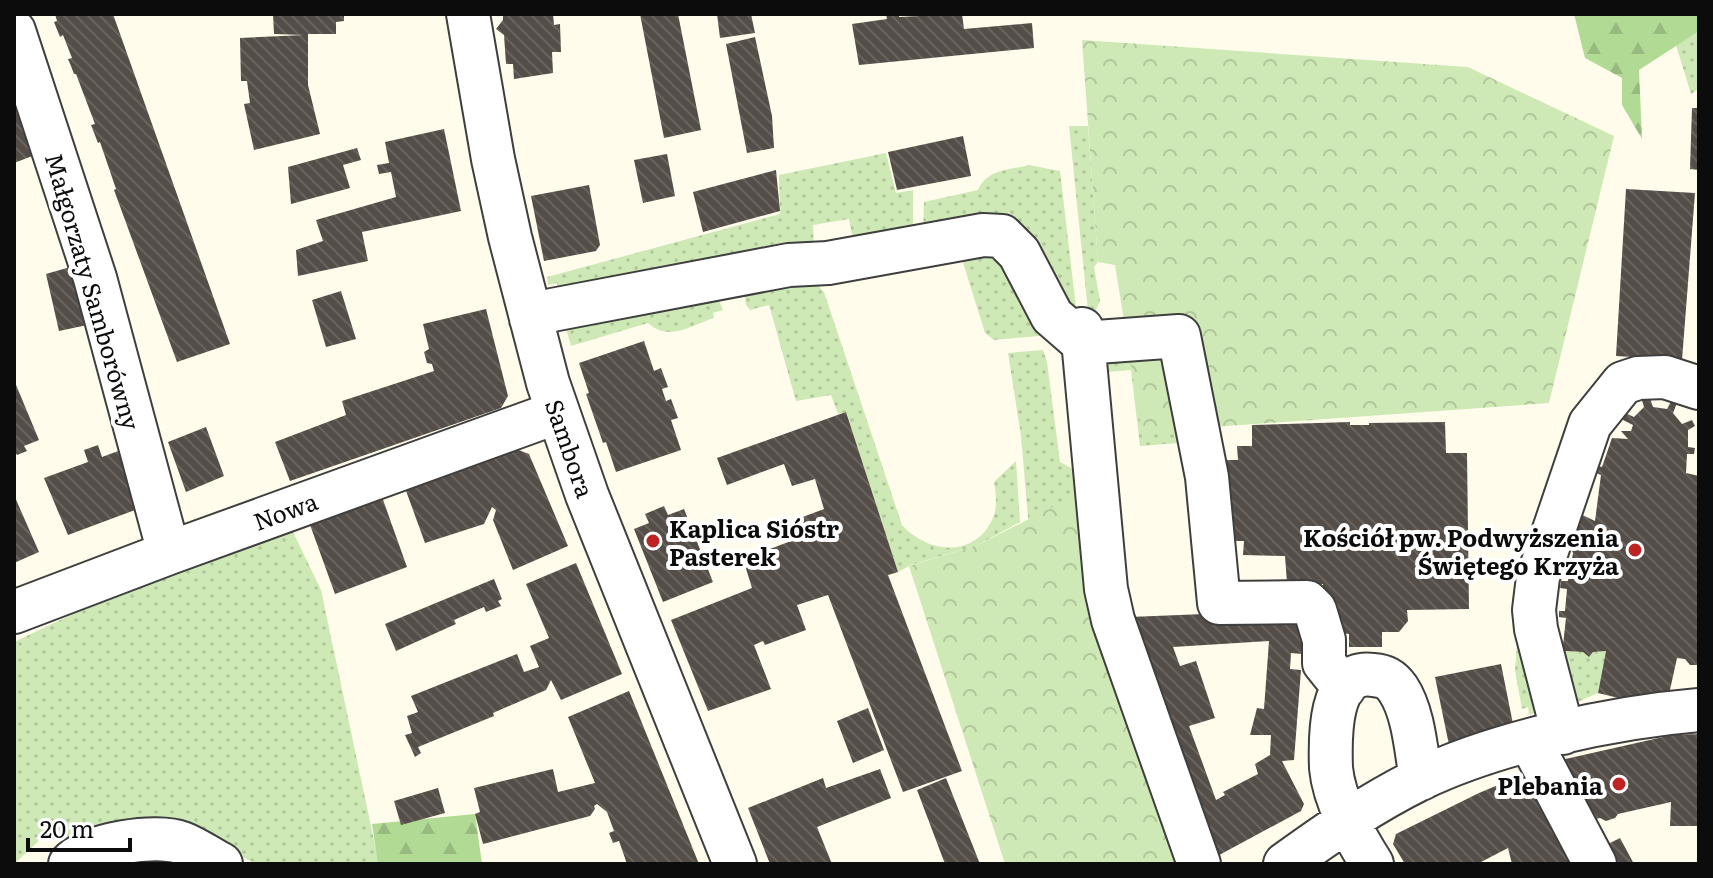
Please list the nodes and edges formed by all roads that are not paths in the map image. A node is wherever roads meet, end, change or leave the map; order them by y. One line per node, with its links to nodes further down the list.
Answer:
1 (468, 14): 3 (street, Sambora)
2 (14, 31): 7 (street, Małgorzaty Samborówny)
3 (531, 319): 4 (street); 6 (street, Sambora)
4 (1083, 336): 9 (street); 17 (street)
5 (1699, 388): 11 (street)
6 (558, 412): 7 (street, Nowa); 16 (street, Sambora)
7 (169, 553): 8 (street, Nowa)
8 (14, 612)
9 (1344, 688): 12 (street); 13 (street)
10 (1699, 710): 11 (street)
11 (1546, 737): 12 (street); 20 (street)
12 (1421, 779): 13 (street)
13 (1348, 818): 18 (street); 19 (street)
14 (70, 864): 15 (street)
15 (221, 864)
16 (735, 864)
17 (1199, 864)
18 (1285, 864)
19 (1372, 864)
20 (1595, 864)

